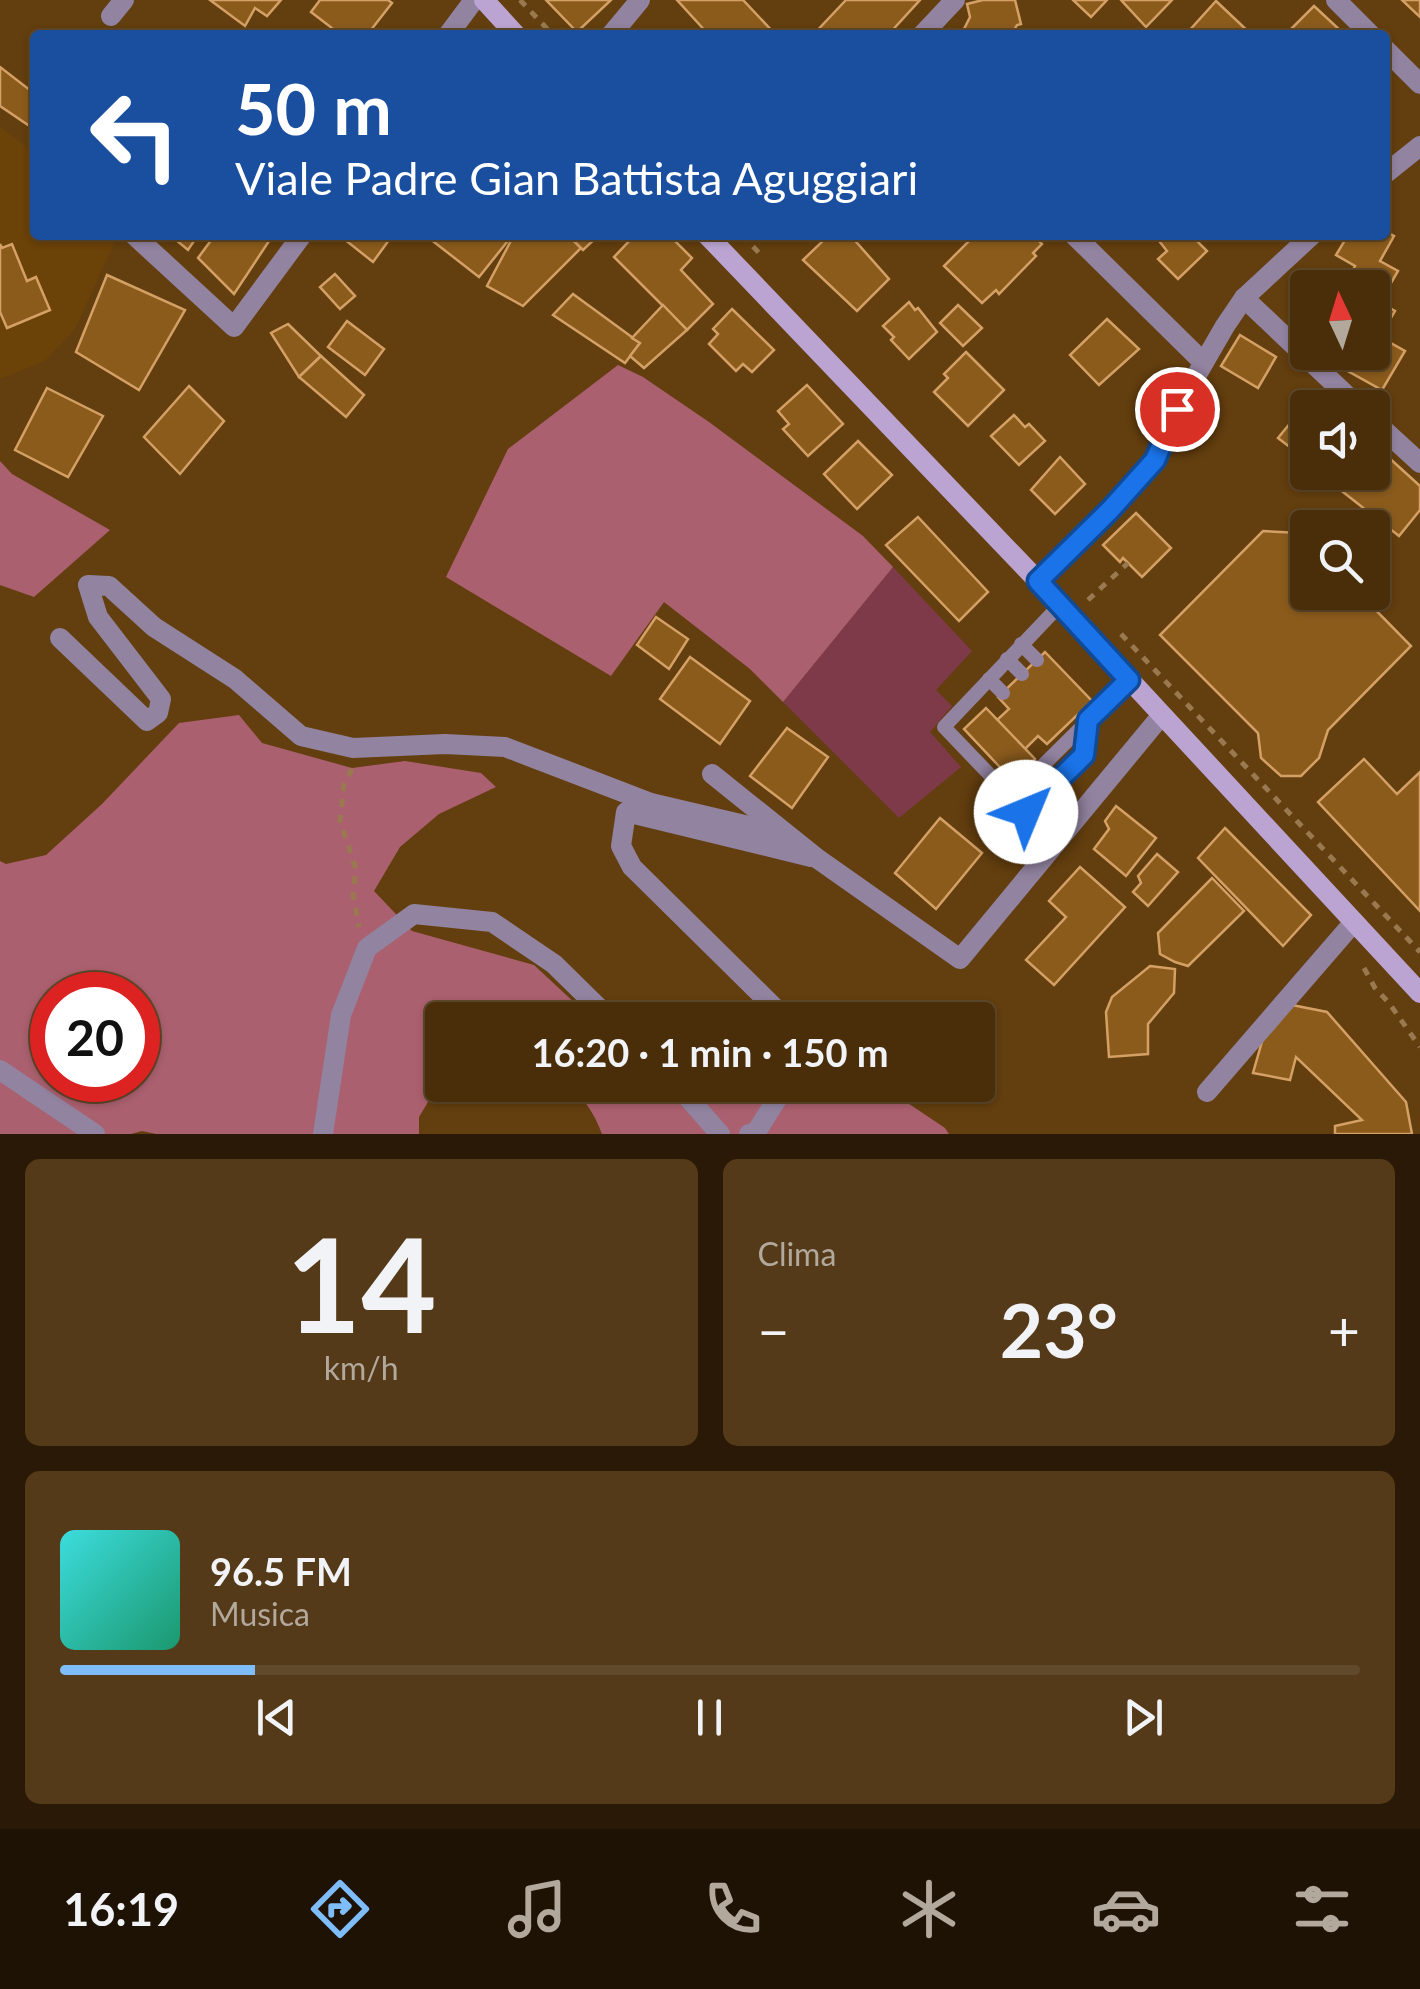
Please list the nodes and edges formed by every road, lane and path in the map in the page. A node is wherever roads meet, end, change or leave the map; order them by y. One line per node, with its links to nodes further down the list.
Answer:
1 (474, 0): 7 (street)
2 (484, 0): 8 (main road)
3 (520, 0): 9 (path)
4 (640, 0): 10 (street)
5 (954, 0): 11 (street)
6 (1336, 0): 12 (street)
7 (452, 30)
8 (511, 30)
9 (548, 30)
10 (615, 30)
11 (927, 30)
12 (1366, 30)
13 (1390, 54): 14 (street)
14 (1420, 84)
15 (1420, 146): 16 (street)
16 (1390, 170)
17 (139, 240): 18 (street)
18 (298, 240)
19 (712, 240): 28 (main road)
20 (1079, 240): 23 (street)
21 (1307, 240): 22 (street)
22 (1244, 298): 23 (street); 24 (street)
23 (1203, 362): 28 (street)
24 (1341, 390)
25 (1390, 436): 26 (street)
26 (1420, 464)
27 (1128, 562): 29 (path)
28 (1038, 581): 30 (main road)
29 (1088, 600)
30 (1060, 605): 32 (lane); 37 (main road)
31 (60, 638): 41 (street)
32 (1022, 644): 33 (lane); 34 (lane)
33 (1008, 659): 35 (lane); 36 (lane)
34 (1038, 660)
35 (1022, 674)
36 (989, 679): 38 (lane); 43 (lane)
37 (1129, 680): 39 (main road); 40 (lane)
38 (1003, 693)
39 (1161, 716): 45 (street); 46 (main road)
40 (1083, 719): 43 (lane); 43 (lane)
41 (370, 748): 44 (street); 47 (path)
42 (712, 774): 44 (street)
43 (1011, 797)
44 (787, 835): 45 (street)
45 (818, 859): 51 (street)
46 (1354, 922): 49 (main road); 54 (street)
47 (364, 956): 50 (street); 58 (street)
48 (1362, 962): 52 (path)
49 (1418, 989)
50 (593, 1002)
51 (768, 1002)
52 (1420, 1046)
53 (0, 1070): 57 (street)
54 (1207, 1092)
55 (692, 1102): 59 (street)
56 (775, 1102): 60 (street)
57 (95, 1134)
58 (323, 1134)
59 (720, 1134)
60 (748, 1134)

